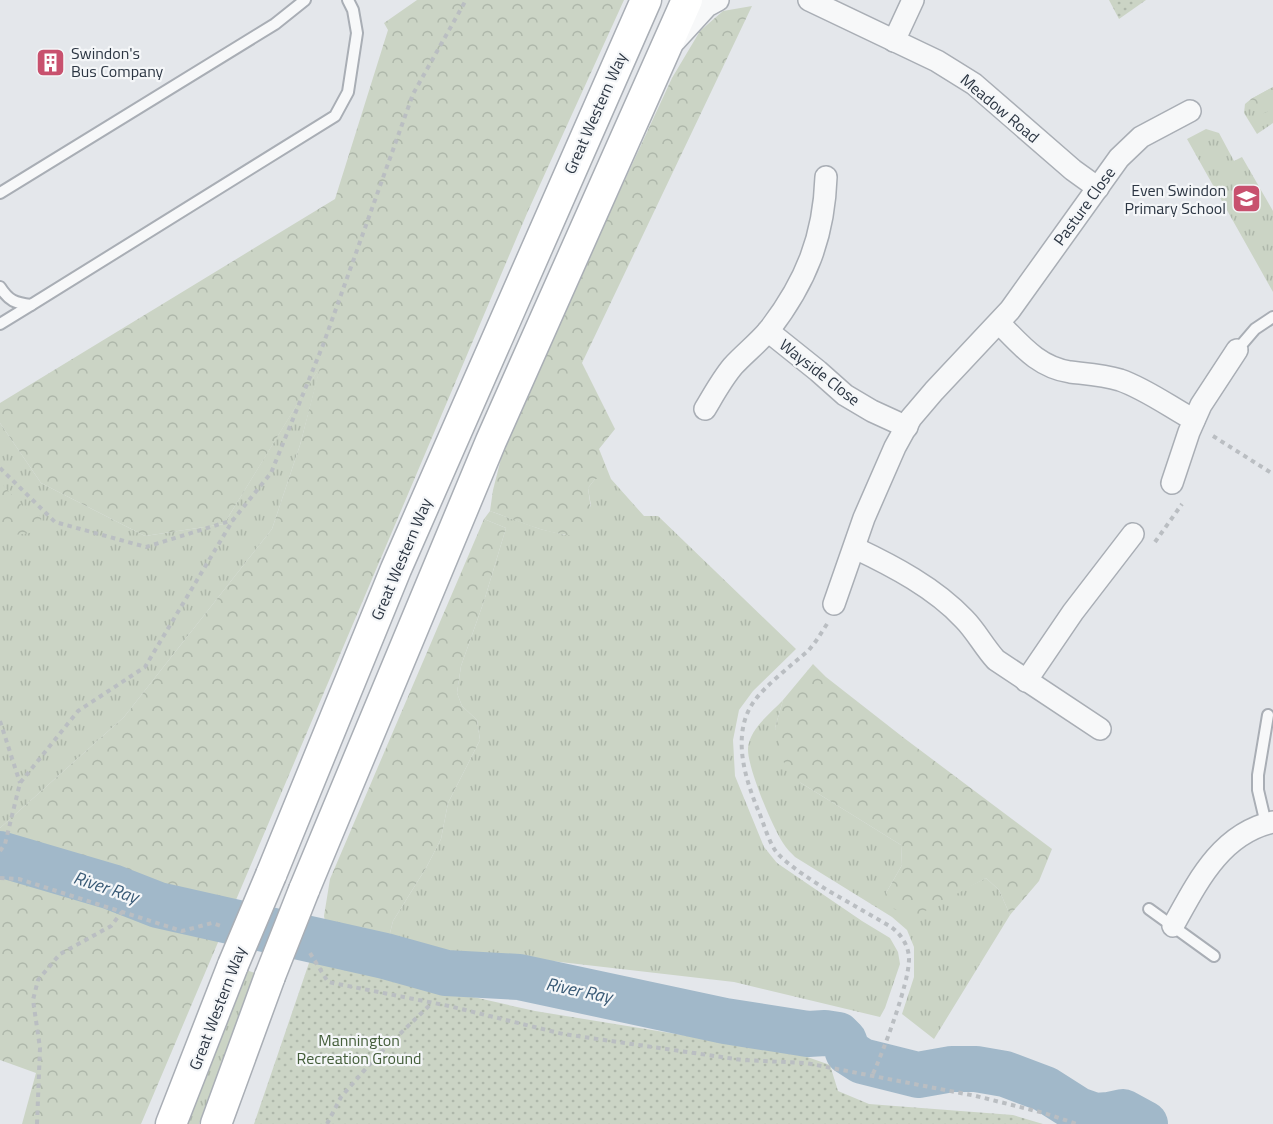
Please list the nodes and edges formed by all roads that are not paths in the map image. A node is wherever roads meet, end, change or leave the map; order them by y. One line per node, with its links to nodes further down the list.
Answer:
1 (305, 0): 13 (lane)
2 (348, 0): 15 (lane)
3 (646, 0): 35 (main road, Great Western Way, bridge)
4 (687, 0): 9 (main road)
5 (718, 0): 9 (street)
6 (809, 0): 8 (street, Meadow Road)
7 (913, 0): 8 (street)
8 (894, 41): 12 (street, Meadow Road)
9 (664, 52): 36 (main road, bridge)
10 (1190, 111): 12 (street, Pasture Close)
11 (826, 177): 19 (street, Wayside Close)
12 (1098, 188): 17 (street, Pasture Close)
13 (0, 193)
14 (0, 287): 15 (lane)
15 (31, 305): 18 (lane)
16 (1273, 317): 20 (lane)
17 (999, 323): 22 (street); 23 (street, Pasture Close)
18 (0, 324)
19 (768, 331): 21 (street, Wayside Close); 23 (street, Wayside Close)
20 (1237, 350): 22 (street)
21 (705, 409)
22 (1194, 420): 24 (street)
23 (907, 427): 26 (street, Pasture Close)
24 (1172, 483)
25 (1133, 534): 28 (street)
26 (855, 548): 27 (street, Pasture Close); 28 (street)
27 (834, 604)
28 (1026, 681): 30 (street)
29 (1268, 715): 31 (lane)
30 (1100, 729)
31 (1270, 823): 33 (street)
32 (1149, 909): 33 (lane)
33 (1173, 926): 34 (lane)
34 (1214, 956)
35 (171, 1124)
36 (216, 1124)

